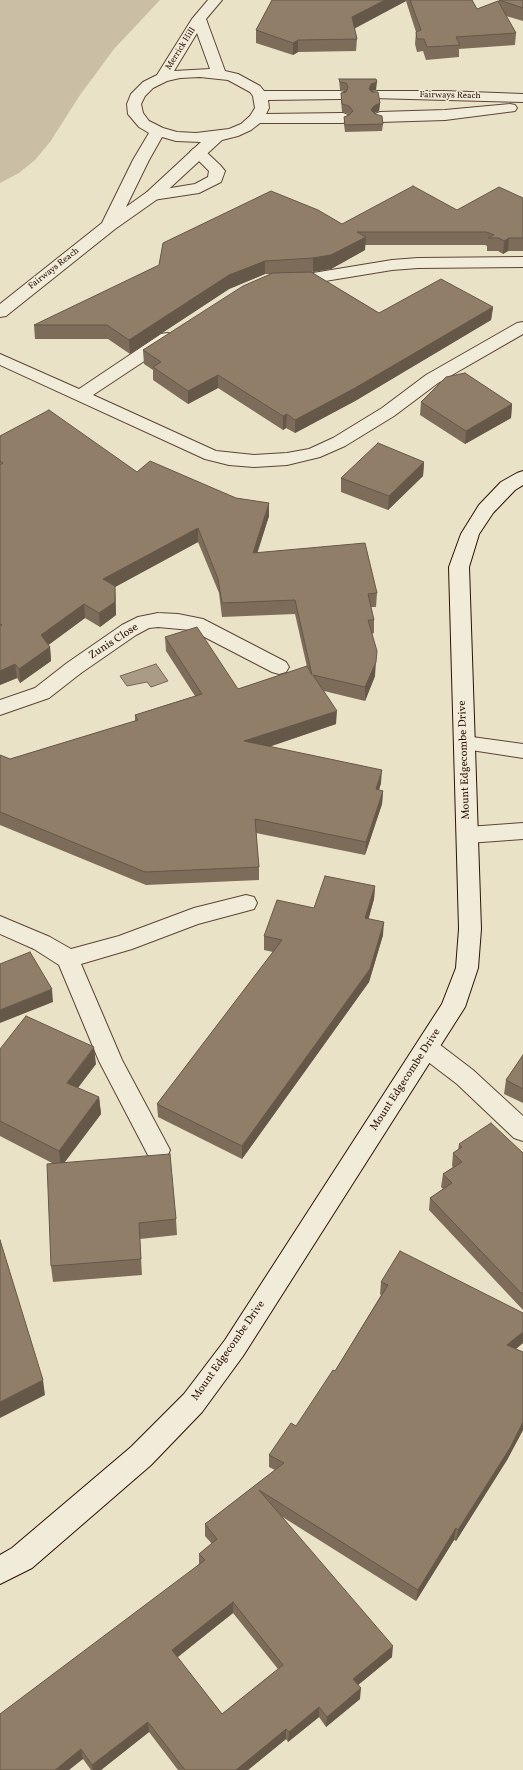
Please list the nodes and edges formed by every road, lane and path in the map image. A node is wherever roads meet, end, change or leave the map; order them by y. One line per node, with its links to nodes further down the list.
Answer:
1 (215, 0): 2 (street, Merrick Hill)
2 (199, 19): 3 (street, Merrick Hill); 4 (street, Merrick Hill)
3 (219, 74): 4 (street, Fairways Reach); 7 (street, Fairways Reach)
4 (162, 78): 13 (street, Fairways Reach)
5 (340, 95): 7 (street)
6 (377, 95): 8 (street, Fairways Reach)
7 (260, 96): 12 (street)
8 (523, 98)
9 (523, 107): 10 (street, Fairways Reach)
10 (380, 117)
11 (343, 118): 12 (street)
12 (256, 119): 14 (street, Fairways Reach)
13 (158, 131): 14 (street, Fairways Reach); 17 (street, Fairways Reach)
14 (217, 136): 15 (street, Fairways Reach)
15 (198, 152): 16 (street, Fairways Reach); 16 (street)
16 (153, 195): 17 (street, Fairways Reach)
17 (109, 226): 20 (street, Fairways Reach)
18 (523, 262): 19 (street)
19 (271, 280)
20 (0, 312)
21 (523, 326): 24 (street)
22 (179, 330): 24 (street)
23 (0, 359): 24 (street)
24 (80, 396)
25 (523, 477): 28 (street, Mount Edgecombe Drive)
26 (278, 667): 27 (street, Zunis Close)
27 (0, 708)
28 (465, 743): 29 (street); 31 (street, Mount Edgecombe Drive)
29 (523, 751)
30 (523, 831): 31 (street)
31 (468, 835): 35 (street, Mount Edgecombe Drive)
32 (246, 903): 34 (street)
33 (0, 926): 34 (street)
34 (68, 959): 37 (street)
35 (427, 1048): 36 (street); 38 (street, Mount Edgecombe Drive)
36 (523, 1131)
37 (158, 1150)
38 (0, 1570)

